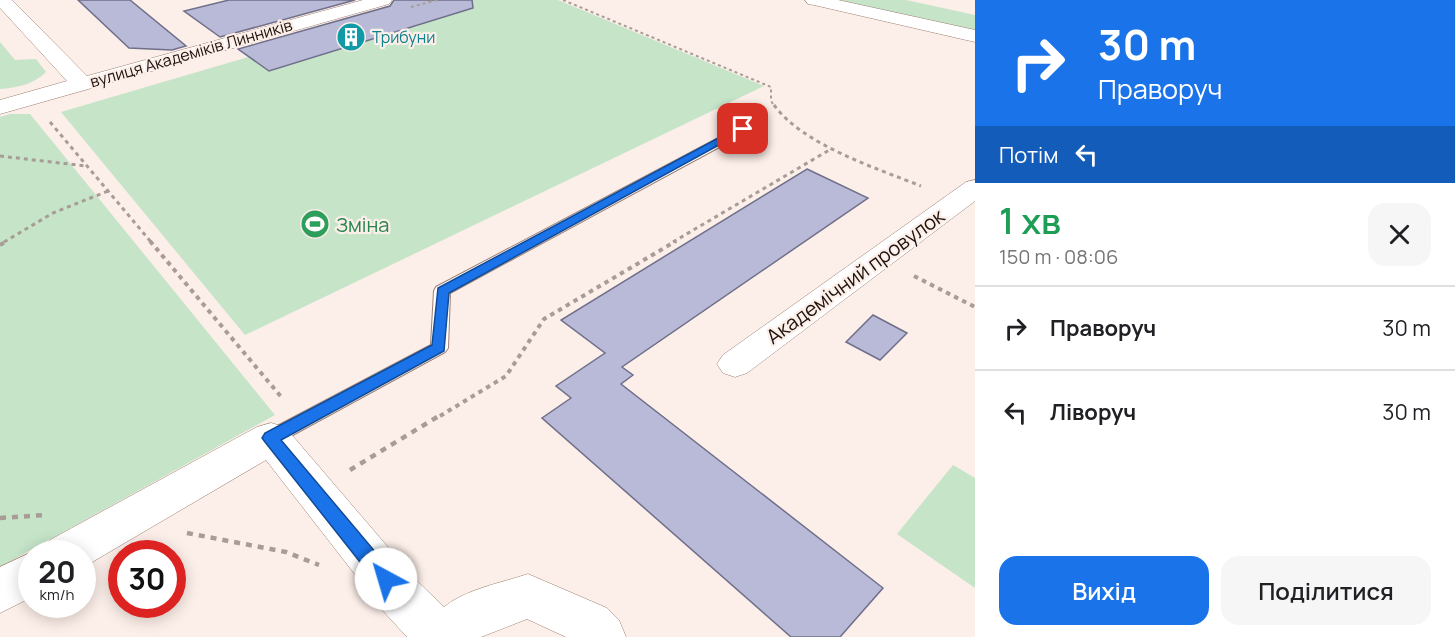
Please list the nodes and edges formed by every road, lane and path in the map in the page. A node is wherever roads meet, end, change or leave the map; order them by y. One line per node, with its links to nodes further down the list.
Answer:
1 (2, 0): 6 (street)
2 (383, 0): 6 (street, вулиця Академіків Линників)
3 (563, 0): 10 (path)
4 (814, 0): 5 (street)
5 (975, 36)
6 (82, 84): 7 (street, вулиця Академіків Линників)
7 (31, 98): 8 (street, вулиця Академіків Линників); 12 (path)
8 (0, 107)
9 (743, 129): 19 (lane)
10 (831, 149): 14 (path); 20 (path)
11 (0, 156): 12 (path)
12 (87, 166): 13 (path)
13 (108, 191): 15 (path); 19 (path)
14 (967, 194): 16 (street, Академічний провулок)
15 (0, 246)
16 (880, 258): 17 (path); 18 (street, Академічний провулок)
17 (975, 307)
18 (735, 364)
19 (286, 429): 22 (street); 27 (street)
20 (345, 474)
21 (0, 518): 23 (path)
22 (122, 521): 23 (street); 24 (path)
23 (61, 535)
24 (328, 568)
25 (18, 581): 26 (street)
26 (0, 591)
27 (440, 637)
28 (445, 637): 29 (street)
29 (602, 637)

